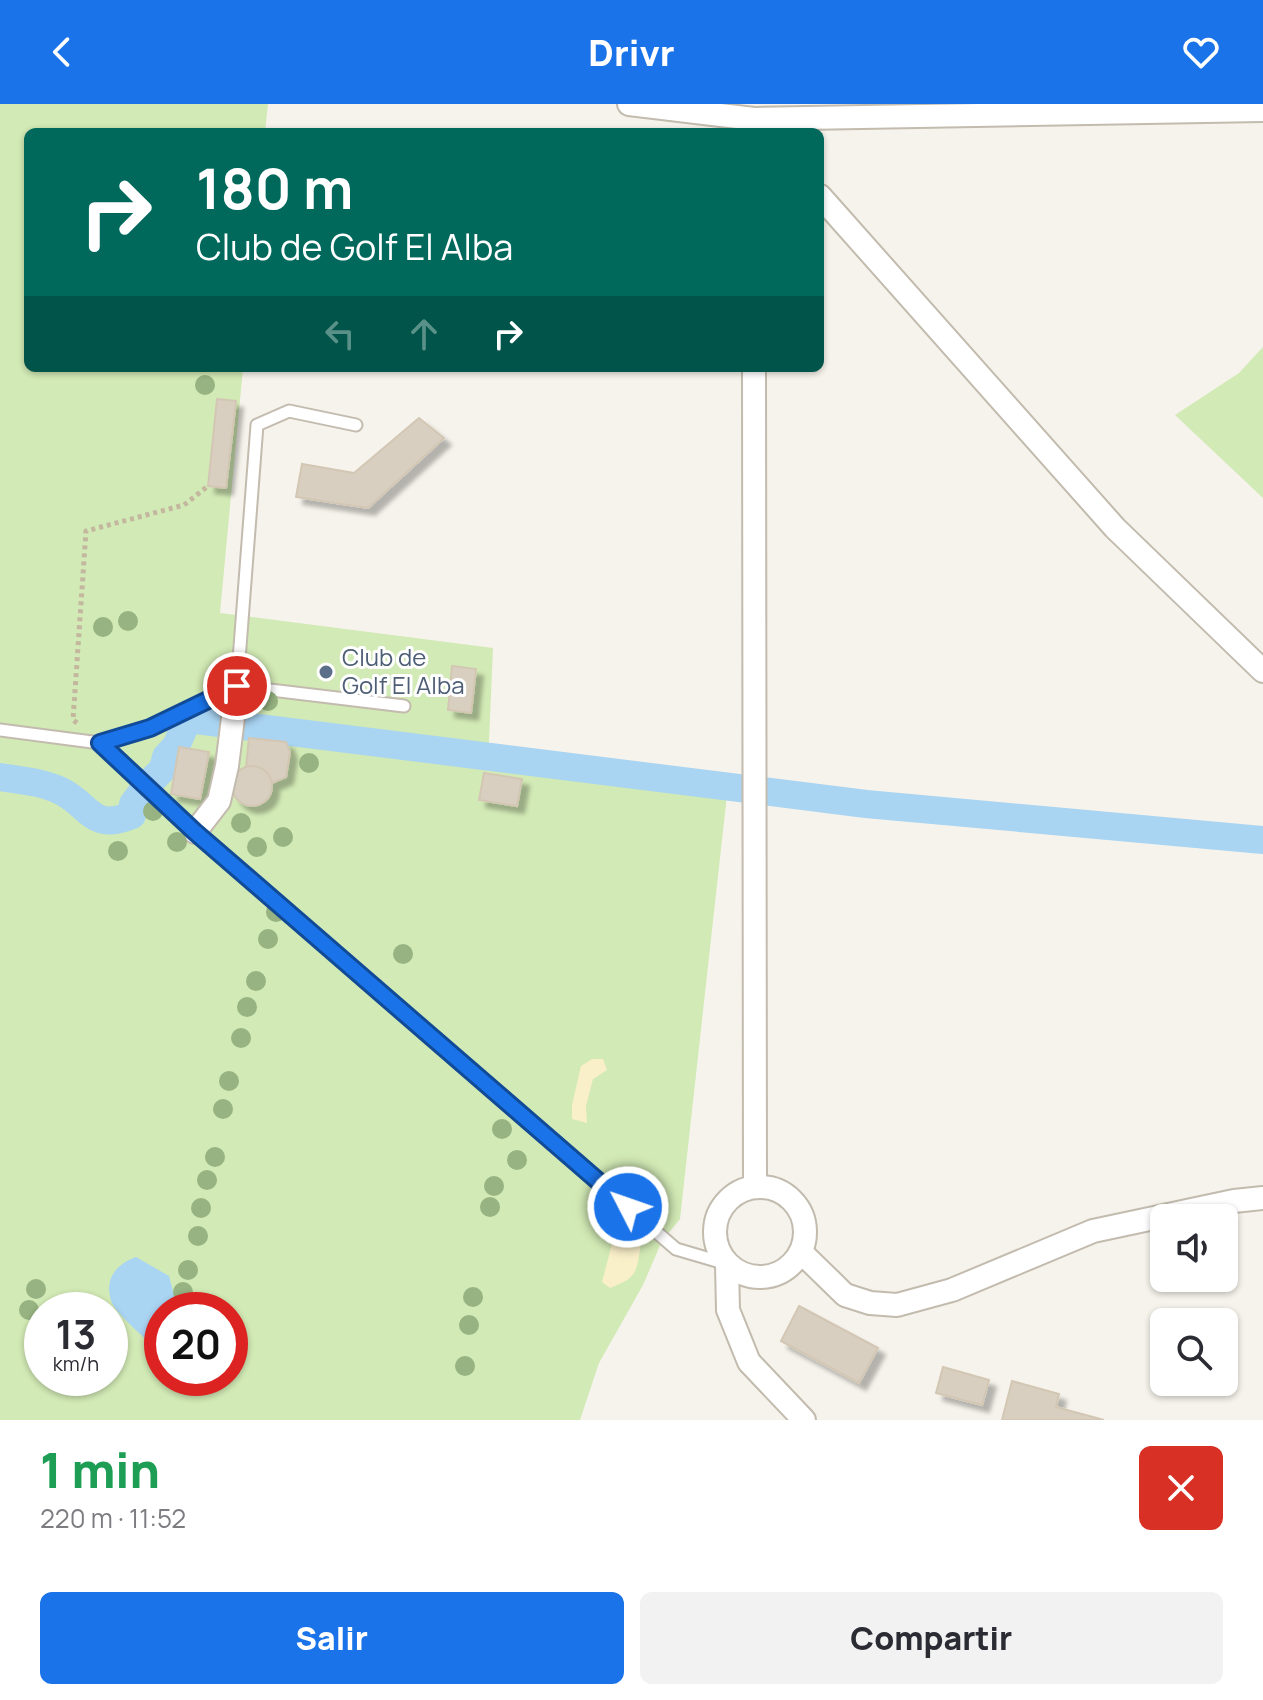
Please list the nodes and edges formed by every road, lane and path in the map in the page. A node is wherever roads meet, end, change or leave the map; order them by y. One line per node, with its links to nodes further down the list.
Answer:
1 (629, 104): 3 (street)
2 (1263, 110): 3 (street)
3 (756, 118)
4 (824, 201): 8 (street)
5 (754, 372): 14 (street)
6 (356, 425): 9 (lane)
7 (208, 486): 12 (path)
8 (1263, 671)
9 (237, 686): 10 (lane); 12 (lane); 13 (street)
10 (404, 706)
11 (0, 730): 12 (lane)
12 (100, 743): 13 (lane)
13 (195, 832): 17 (lane)
14 (755, 1187): 16 (street); 17 (street)
15 (1263, 1198): 16 (street)
16 (801, 1252): 17 (street)
17 (727, 1264): 18 (street)
18 (804, 1420)

